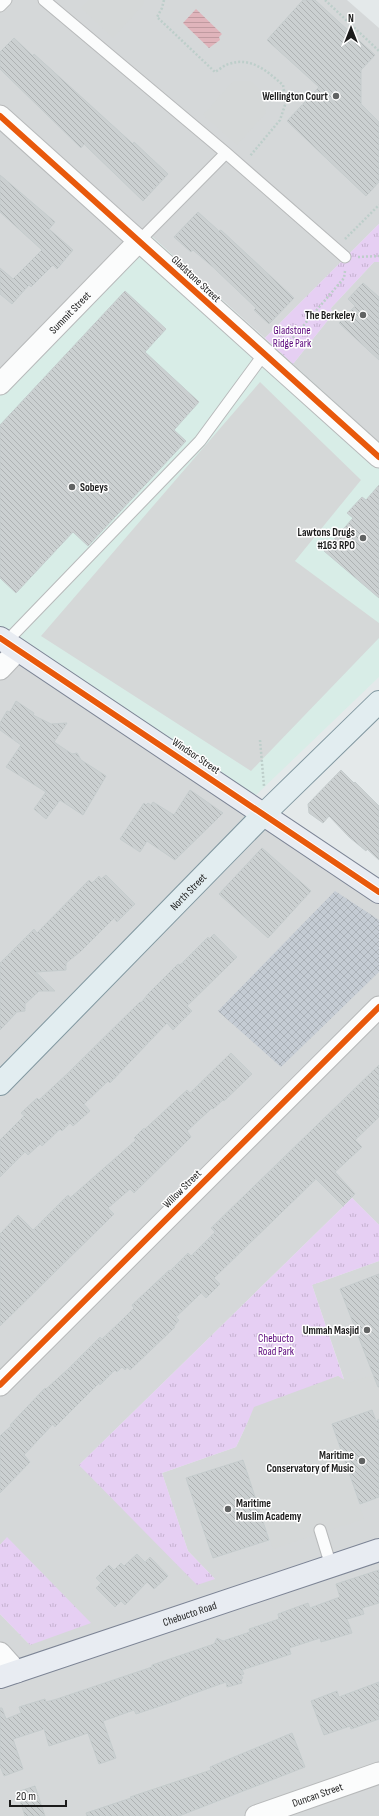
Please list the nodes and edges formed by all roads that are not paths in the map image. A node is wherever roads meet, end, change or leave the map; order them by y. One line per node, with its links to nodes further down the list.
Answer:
1 (6, 0): 3 (lane)
2 (44, 0): 5 (lane)
3 (0, 6)
4 (0, 116): 6 (street, Gladstone Street)
5 (226, 153): 6 (lane); 7 (lane)
6 (140, 240): 8 (street, Gladstone Street); 9 (street, Summit Street)
7 (346, 257)
8 (268, 358): 10 (street, Gladstone Street); 11 (lane)
9 (0, 384)
10 (379, 457)
11 (8, 643): 12 (street); 14 (street, Windsor Street)
12 (0, 669)
13 (379, 702): 14 (main road, North Street)
14 (264, 814): 15 (street, Windsor Street); 17 (main road, North Street)
15 (379, 892)
16 (379, 1007): 18 (street, Willow Street)
17 (0, 1084)
18 (0, 1386)
19 (320, 1530): 21 (lane)
20 (379, 1550): 21 (street, Chebucto Road)
21 (331, 1566): 23 (street, Chebucto Road)
22 (0, 1653): 23 (street)
23 (8, 1675)
24 (379, 1773): 25 (street, Duncan Street)
25 (256, 1816)

